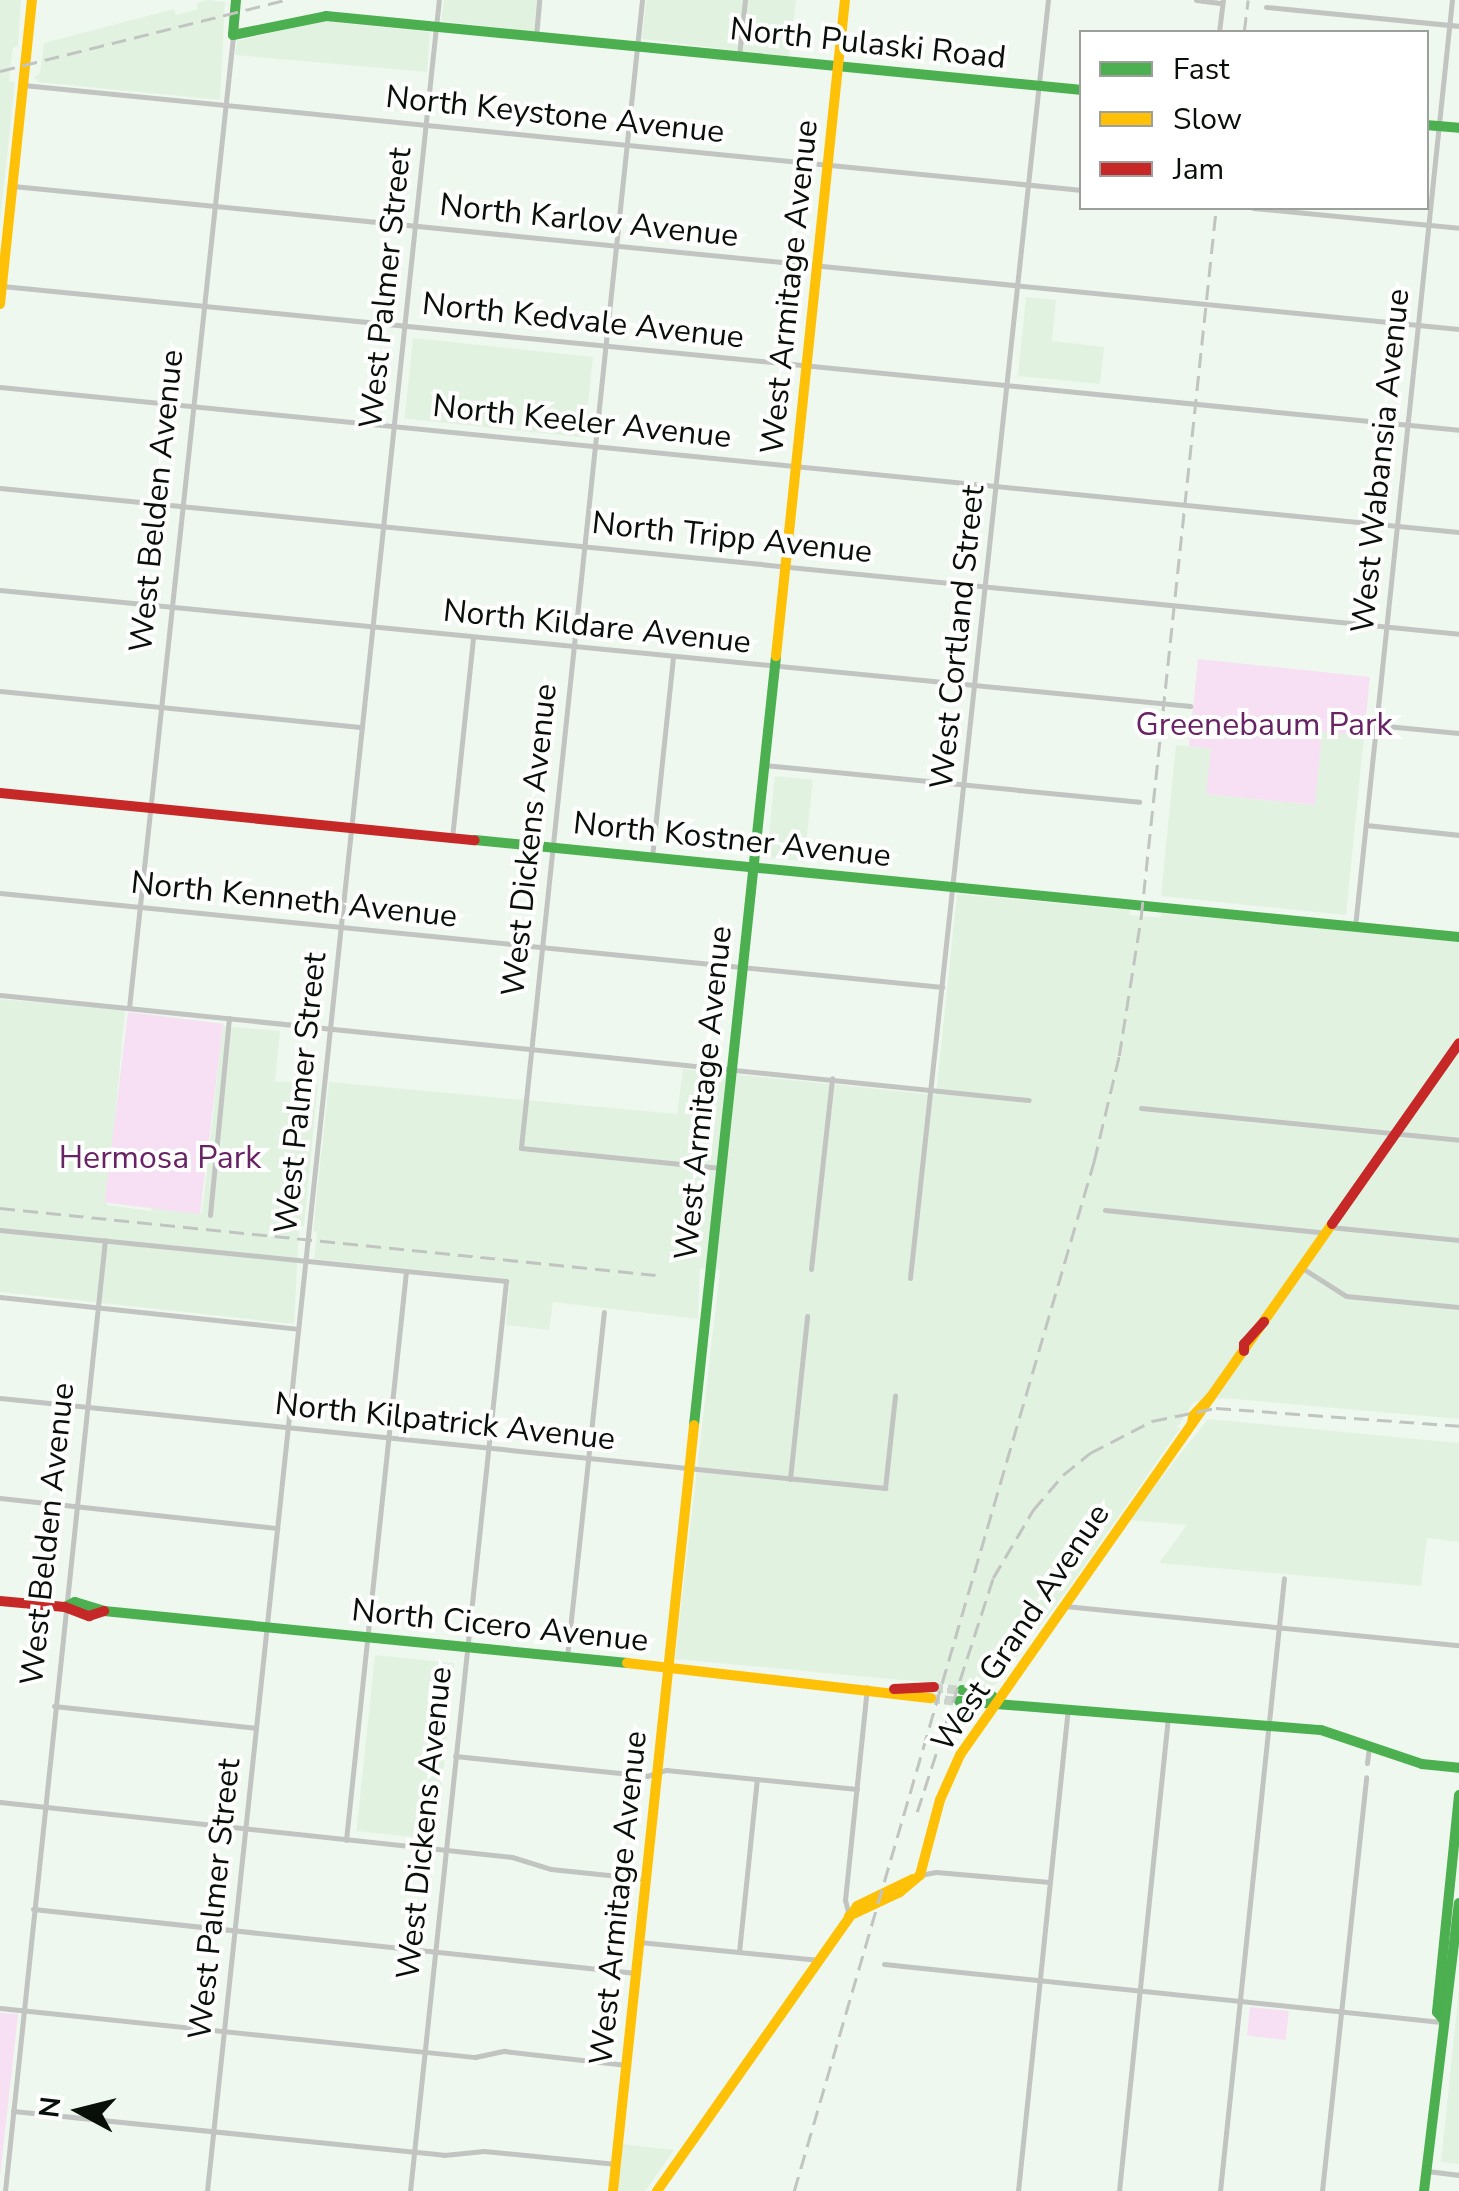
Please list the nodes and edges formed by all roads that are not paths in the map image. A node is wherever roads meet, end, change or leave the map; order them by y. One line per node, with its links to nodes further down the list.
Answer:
1 (32, 0): 22 (main road)
2 (236, 0): 17 (main road, West Belden Avenue)
3 (440, 0): 14 (street, West Palmer Street)
4 (539, 0): 18 (street)
5 (642, 0): 19 (street, West Dickens Avenue)
6 (745, 0): 20 (street)
7 (846, 0): 21 (main road, West Armitage Avenue)
8 (1048, 0): 23 (street, West Cortland Street)
9 (1196, 0): 11 (street)
10 (1452, 0): 13 (street, West Wabansia Avenue)
11 (1222, 1): 16 (street)
12 (1266, 7): 13 (street)
13 (1450, 25): 15 (street); 27 (street, West Wabansia Avenue)
14 (436, 26): 17 (main road, North Pulaski Road); 18 (main road, North Pulaski Road); 26 (street, West Palmer Street)
15 (1459, 26)
16 (1219, 30)
17 (233, 35): 25 (street, West Belden Avenue)
18 (536, 36): 19 (main road, North Pulaski Road)
19 (637, 46): 20 (main road, North Pulaski Road); 29 (street, West Dickens Avenue)
20 (739, 56): 21 (main road, North Pulaski Road)
21 (838, 66): 23 (main road, North Pulaski Road); 30 (main road, West Armitage Avenue)
22 (23, 85): 25 (street, North Keystone Avenue); 32 (main road)
23 (1039, 86): 24 (main road, North Pulaski Road); 31 (street, West Cortland Street)
24 (1079, 90)
25 (225, 105): 26 (street, North Keystone Avenue); 35 (street, West Belden Avenue)
26 (426, 125): 29 (street, North Keystone Avenue); 39 (street, West Palmer Street)
27 (1432, 125): 28 (main road); 34 (street, West Wabansia Avenue)
28 (1459, 128)
29 (627, 145): 30 (street, North Keystone Avenue); 41 (street, West Dickens Avenue)
30 (828, 165): 31 (street, North Keystone Avenue); 42 (main road, West Armitage Avenue)
31 (1028, 185): 33 (street, North Keystone Avenue); 44 (street, West Cortland Street)
32 (13, 186): 35 (street, North Karlov Avenue); 43 (main road)
33 (1079, 190)
34 (1429, 200)
35 (214, 206): 39 (street, North Karlov Avenue); 46 (street, West Belden Avenue)
36 (1274, 210): 38 (street)
37 (1429, 210): 38 (street, West Wabansia Avenue)
38 (1428, 225): 40 (street); 47 (street, West Wabansia Avenue)
39 (416, 226): 41 (street, North Karlov Avenue); 48 (street, West Palmer Street)
40 (1459, 228)
41 (616, 246): 42 (street, North Karlov Avenue); 50 (street, West Dickens Avenue)
42 (817, 266): 44 (street, North Karlov Avenue); 51 (main road, West Armitage Avenue)
43 (2, 286): 45 (main road); 46 (street, North Kedvale Avenue)
44 (1018, 286): 47 (street, North Karlov Avenue); 52 (street, West Cortland Street)
45 (0, 304)
46 (204, 306): 48 (street, North Kedvale Avenue); 54 (street, West Belden Avenue)
47 (1418, 325): 49 (street, North Karlov Avenue); 55 (street, West Wabansia Avenue)
48 (405, 326): 50 (street, North Kedvale Avenue); 56 (street, West Palmer Street)
49 (1459, 329)
50 (605, 346): 51 (street, North Kedvale Avenue); 58 (street, West Dickens Avenue)
51 (806, 366): 52 (street, North Kedvale Avenue); 59 (main road, West Armitage Avenue)
52 (1007, 386): 55 (street, North Kedvale Avenue); 60 (street, West Cortland Street)
53 (0, 387): 54 (street, North Keeler Avenue)
54 (193, 406): 56 (street, North Keeler Avenue); 62 (street, West Belden Avenue)
55 (1407, 424): 57 (street, North Kedvale Avenue); 64 (street, West Wabansia Avenue)
56 (394, 426): 58 (street, North Keeler Avenue); 63 (street, West Palmer Street)
57 (1459, 430)
58 (594, 446): 59 (street, North Keeler Avenue); 66 (street, West Dickens Avenue)
59 (796, 466): 60 (street, North Keeler Avenue); 67 (main road, West Armitage Avenue)
60 (996, 486): 64 (street, North Keeler Avenue); 68 (street, West Cortland Street)
61 (0, 488): 62 (street, North Tripp Avenue)
62 (182, 506): 63 (street, North Tripp Avenue); 70 (street, West Belden Avenue)
63 (384, 526): 66 (street, North Tripp Avenue); 72 (street, West Palmer Street)
64 (1397, 526): 65 (street, North Keeler Avenue); 71 (street, West Wabansia Avenue)
65 (1459, 532)
66 (584, 546): 67 (street, North Tripp Avenue); 75 (street, West Dickens Avenue)
67 (785, 566): 68 (street, North Tripp Avenue); 77 (main road, West Armitage Avenue)
68 (986, 586): 71 (street, North Tripp Avenue); 78 (street, West Cortland Street)
69 (0, 590): 70 (street, North Kildare Avenue)
70 (171, 607): 72 (street, North Kildare Avenue); 81 (street, West Belden Avenue)
71 (1386, 626): 73 (street, North Tripp Avenue); 82 (street, West Wabansia Avenue)
72 (373, 627): 74 (street, North Kildare Avenue); 83 (street, West Palmer Street)
73 (1459, 634)
74 (473, 638): 75 (street, North Kildare Avenue); 93 (street)
75 (573, 648): 76 (street, North Kildare Avenue); 94 (street, West Dickens Avenue)
76 (674, 658): 77 (street, North Kildare Avenue); 95 (street)
77 (774, 667): 78 (street, North Kildare Avenue); 85 (main road, West Armitage Avenue)
78 (975, 686): 80 (street, North Kildare Avenue); 86 (street, West Cortland Street)
79 (0, 691): 81 (street)
80 (1190, 706)
81 (161, 707): 83 (street); 89 (street, West Belden Avenue)
82 (1376, 725): 84 (street); 90 (street, West Wabansia Avenue)
83 (362, 727): 91 (street, West Palmer Street)
84 (1459, 733)
85 (764, 765): 86 (street); 96 (main road, West Armitage Avenue)
86 (964, 786): 88 (street); 97 (street, West Cortland Street)
87 (0, 793): 89 (main road, North Kostner Avenue)
88 (1139, 802)
89 (150, 808): 91 (main road, North Kostner Avenue); 99 (street, West Belden Avenue)
90 (1366, 825): 92 (street); 100 (street, West Wabansia Avenue)
91 (352, 828): 93 (main road, North Kostner Avenue); 101 (street, West Palmer Street)
92 (1459, 835)
93 (452, 838): 94 (main road, North Kostner Avenue)
94 (552, 847): 95 (main road, North Kostner Avenue); 103 (street, West Dickens Avenue)
95 (652, 857): 96 (main road, North Kostner Avenue)
96 (753, 867): 97 (main road, North Kostner Avenue); 104 (main road, West Armitage Avenue)
97 (954, 887): 100 (main road, North Kostner Avenue); 105 (street, West Cortland Street)
98 (0, 893): 99 (street, North Kenneth Avenue)
99 (139, 908): 101 (street, North Kenneth Avenue); 107 (street, West Belden Avenue)
100 (1355, 927): 102 (main road, North Kostner Avenue)
101 (341, 928): 103 (street, North Kenneth Avenue); 109 (street, West Palmer Street)
102 (1459, 937)
103 (541, 948): 104 (street, North Kenneth Avenue); 111 (street, West Dickens Avenue)
104 (742, 967): 105 (street, North Kenneth Avenue); 112 (main road, West Armitage Avenue)
105 (942, 987): 114 (street, West Cortland Street)
106 (0, 994): 107 (street)
107 (129, 1008): 108 (street)
108 (229, 1018): 109 (street); 121 (street)
109 (330, 1028): 111 (street); 126 (street, West Palmer Street)
110 (1459, 1043): 117 (main road, West Grand Avenue)
111 (531, 1048): 112 (street); 119 (street, West Dickens Avenue)
112 (732, 1069): 113 (street); 119 (main road, West Armitage Avenue)
113 (832, 1078): 114 (street); 128 (street)
114 (931, 1089): 115 (street); 130 (street, West Cortland Street)
115 (1029, 1100)
116 (1141, 1108): 117 (street)
117 (1395, 1134): 118 (street); 123 (main road, West Grand Avenue)
118 (1459, 1140)
119 (722, 1168): 144 (main road, West Armitage Avenue)
120 (1105, 1210): 123 (street)
121 (210, 1214)
122 (0, 1230): 124 (street)
123 (1328, 1230): 125 (street); 127 (main road, West Grand Avenue)
124 (105, 1240): 126 (street); 133 (street, West Belden Avenue)
125 (1459, 1240)
126 (306, 1260): 129 (street); 136 (street, West Palmer Street)
127 (1302, 1268): 132 (street); 151 (main road, West Grand Avenue)
128 (811, 1269)
129 (406, 1271): 141 (street); 142 (street, West Dickens Avenue)
130 (910, 1278)
131 (0, 1297): 133 (street)
132 (1459, 1306)
133 (98, 1308): 136 (street); 139 (street, West Belden Avenue)
134 (604, 1312): 143 (street)
135 (806, 1316): 145 (street)
136 (298, 1328): 140 (street, West Palmer Street)
137 (895, 1396): 145 (street, North Kilpatrick Avenue)
138 (0, 1398): 139 (street, North Kilpatrick Avenue)
139 (87, 1408): 140 (street, North Kilpatrick Avenue); 147 (street, West Belden Avenue)
140 (288, 1429): 141 (street, North Kilpatrick Avenue); 148 (street, West Palmer Street)
141 (388, 1440): 142 (street, North Kilpatrick Avenue); 155 (street)
142 (487, 1450): 143 (street, North Kilpatrick Avenue); 157 (street, West Dickens Avenue)
143 (589, 1460): 144 (street, North Kilpatrick Avenue); 158 (street)
144 (689, 1470): 145 (street, North Kilpatrick Avenue); 159 (main road, West Armitage Avenue)
145 (790, 1479)
146 (0, 1498): 147 (street)
147 (76, 1506): 148 (street); 152 (street, West Belden Avenue)
148 (277, 1528): 153 (street, West Palmer Street)
149 (1284, 1578): 154 (street)
150 (0, 1601): 152 (main road, North Cicero Avenue)
151 (1065, 1606): 154 (street); 163 (main road, West Grand Avenue)
152 (65, 1608): 153 (main road, North Cicero Avenue); 164 (street, West Belden Avenue)
153 (267, 1628): 155 (main road, North Cicero Avenue); 168 (street, West Palmer Street)
154 (1279, 1628): 156 (street); 167 (street)
155 (366, 1638): 157 (main road, North Cicero Avenue); 181 (street)
156 (1459, 1645)
157 (466, 1648): 158 (main road, North Cicero Avenue); 170 (street, West Dickens Avenue)
158 (568, 1658): 159 (main road, North Cicero Avenue)
159 (669, 1668): 160 (main road, North Cicero Avenue); 173 (main road, West Armitage Avenue)
160 (867, 1688): 161 (main road, North Cicero Avenue); 176 (street)
161 (933, 1693)
162 (960, 1695): 163 (main road)
163 (998, 1700): 165 (main road); 183 (main road, West Grand Avenue)
164 (54, 1706): 168 (street); 179 (street, West Belden Avenue)
165 (1068, 1707): 166 (main road); 185 (street)
166 (1168, 1716): 167 (main road); 197 (street)
167 (1269, 1726): 169 (main road); 198 (street)
168 (256, 1728): 180 (street, West Palmer Street)
169 (1370, 1743): 171 (street); 172 (main road)
170 (455, 1756): 173 (street); 182 (street, West Dickens Avenue)
171 (1367, 1763)
172 (1459, 1768)
173 (657, 1772): 175 (street); 184 (main road, West Armitage Avenue)
174 (1366, 1777): 201 (street)
175 (757, 1779): 176 (street); 192 (street)
176 (857, 1789): 188 (street)
177 (1459, 1795): 202 (main road)
178 (0, 1802): 179 (street)
179 (44, 1807): 180 (street); 187 (street, West Belden Avenue)
180 (245, 1830): 181 (street); 189 (street, West Palmer Street)
181 (346, 1840): 182 (street)
182 (445, 1850): 184 (street); 191 (street, West Dickens Avenue)
183 (920, 1876): 185 (street); 188 (main road)
184 (646, 1879): 190 (main road, West Armitage Avenue)
185 (1050, 1882): 196 (street)
186 (1459, 1903): 202 (main road)
187 (32, 1909): 189 (street); 200 (street, West Belden Avenue)
188 (849, 1916): 193 (main road)
189 (235, 1930): 191 (street); 203 (street, West Palmer Street)
190 (639, 1942): 192 (street); 195 (main road, West Armitage Avenue)
191 (435, 1952): 195 (street); 204 (street, West Dickens Avenue)
192 (739, 1952): 193 (street)
193 (818, 1960): 216 (main road)
194 (884, 1964): 196 (street)
195 (636, 1973): 205 (main road, West Armitage Avenue)
196 (1040, 1979): 197 (street); 217 (street)
197 (1140, 1989): 198 (street); 218 (street)
198 (1240, 1998): 201 (street); 219 (street)
199 (0, 2008): 200 (street)
200 (23, 2011): 203 (street); 206 (street, West Belden Avenue)
201 (1341, 2011): 202 (street); 220 (street)
202 (1441, 2020): 210 (main road)
203 (224, 2031): 204 (street); 207 (street, West Palmer Street)
204 (424, 2052): 205 (street); 208 (street, West Dickens Avenue)
205 (626, 2064): 209 (main road, West Armitage Avenue)
206 (14, 2111): 207 (street); 212 (street, West Belden Avenue)
207 (213, 2131): 208 (street); 213 (street, West Palmer Street)
208 (414, 2152): 209 (street); 214 (street, West Dickens Avenue)
209 (616, 2164): 215 (main road, West Armitage Avenue)
210 (1426, 2171): 211 (street); 221 (main road)
211 (1459, 2175)
212 (5, 2191)
213 (207, 2191)
214 (410, 2191)
215 (613, 2191)
216 (657, 2191)
217 (1018, 2191)
218 (1120, 2191)
219 (1220, 2191)
220 (1322, 2191)
221 (1424, 2191)

